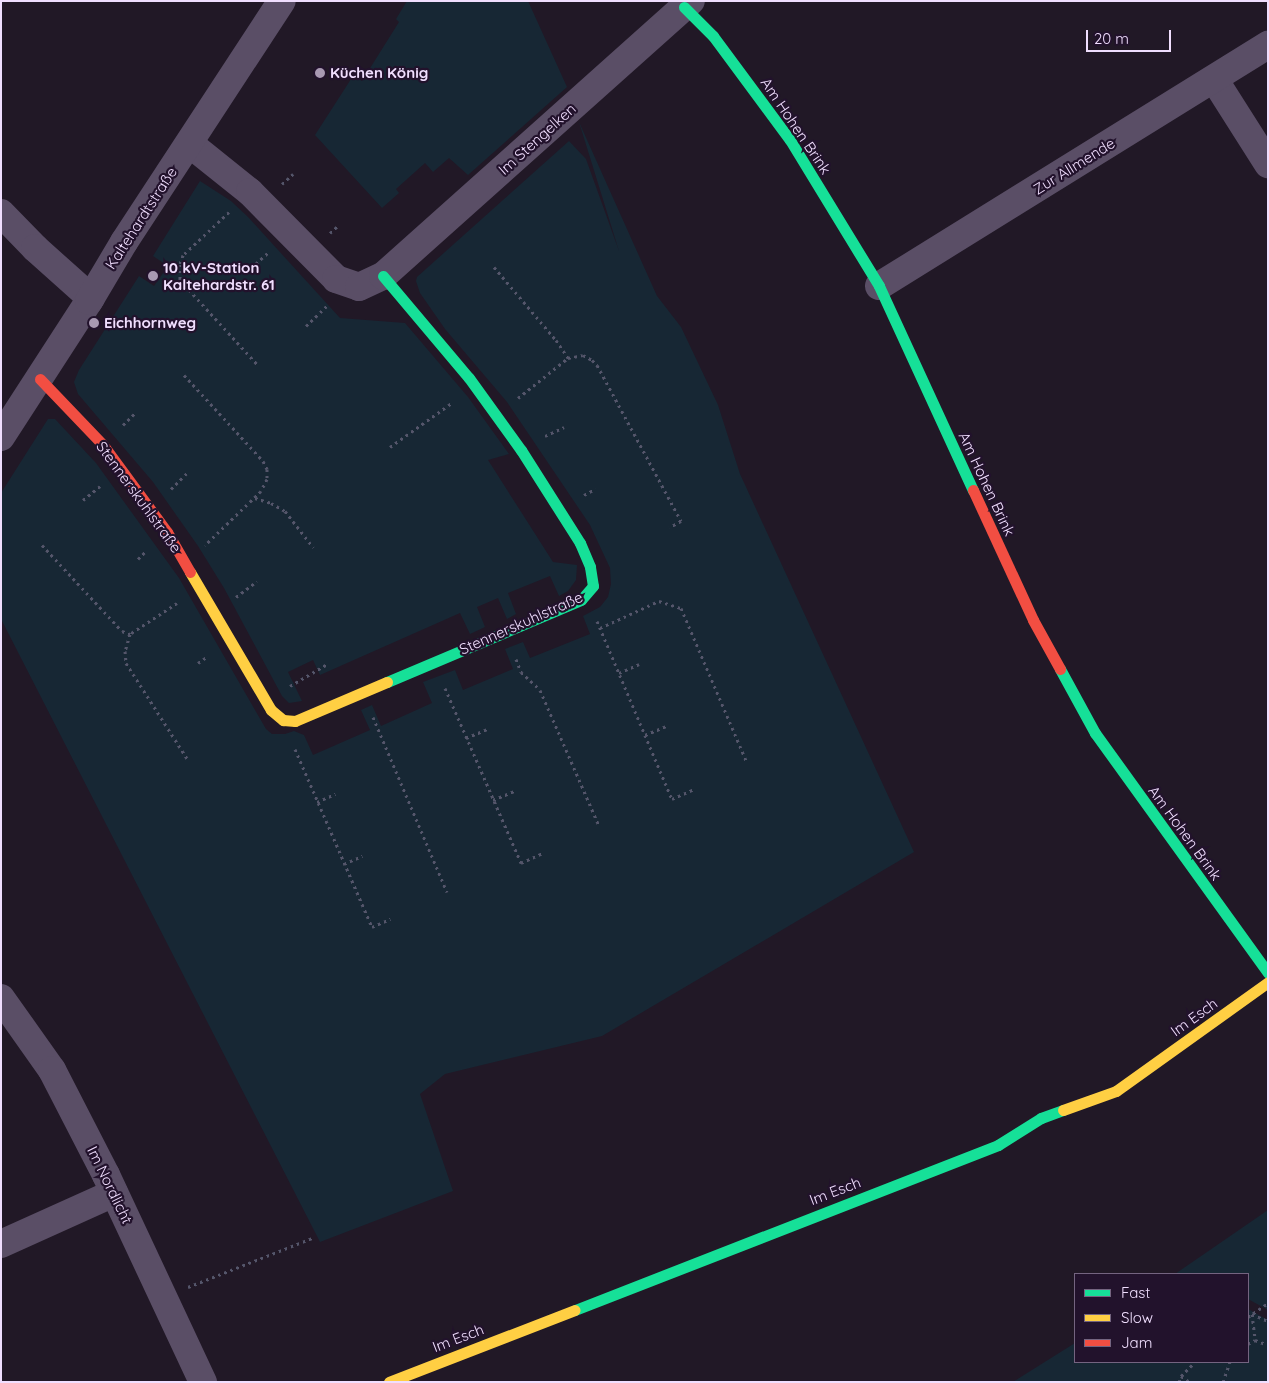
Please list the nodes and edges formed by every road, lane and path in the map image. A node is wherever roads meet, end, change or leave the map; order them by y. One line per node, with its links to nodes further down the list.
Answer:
1 (282, 1): 5 (street, Kaltehardtstraße)
2 (687, 4): 10 (street, Im Stengelken); 11 (street, Am Hohen Brink)
3 (1268, 45): 4 (street, Zur Allmende)
4 (1214, 79): 6 (street); 11 (street, Zur Allmende)
5 (190, 144): 7 (street); 12 (street, Kaltehardtstraße)
6 (1268, 164)
7 (250, 192): 10 (street); 14 (path)
8 (1, 213): 12 (street)
9 (494, 267): 13 (path)
10 (383, 276): 17 (street, Stennerskuhlstraße)
11 (879, 286): 55 (street, Am Hohen Brink)
12 (91, 298): 16 (street, Kaltehardtstraße)
13 (568, 358): 18 (path); 22 (path)
14 (258, 365)
15 (184, 375): 21 (path)
16 (40, 378): 19 (street, Kaltehardtstraße); 25 (street, Stennerskuhlstraße)
17 (475, 386): 18 (street, Stennerskuhlstraße); 20 (path)
18 (496, 415): 27 (street, Stennerskuhlstraße)
19 (1, 437)
20 (390, 447)
21 (255, 498): 24 (path); 25 (path)
22 (670, 527)
23 (42, 544): 30 (path)
24 (313, 547)
25 (186, 562): 26 (street, Stennerskuhlstraße)
26 (200, 586): 30 (path); 36 (street, Stennerskuhlstraße)
27 (587, 596): 28 (path); 29 (street, Stennerskuhlstraße)
28 (600, 628): 34 (path); 43 (path)
29 (505, 632): 31 (street, Stennerskuhlstraße); 49 (path)
30 (130, 634): 42 (path)
31 (433, 662): 35 (street, Stennerskuhlstraße); 41 (path)
32 (329, 663): 36 (path)
33 (639, 664): 34 (path)
34 (619, 673): 40 (path)
35 (362, 692): 37 (street, Stennerskuhlstraße); 53 (path)
36 (265, 699): 37 (street, Stennerskuhlstraße)
37 (283, 720): 48 (path)
38 (666, 726): 40 (path)
39 (487, 729): 41 (path)
40 (645, 735): 44 (path)
41 (466, 738): 47 (path)
42 (188, 760)
43 (747, 763)
44 (694, 789)
45 (514, 791): 47 (path)
46 (335, 794): 48 (path)
47 (493, 800): 50 (path)
48 (317, 802): 52 (path)
49 (599, 826)
50 (542, 853)
51 (362, 856): 52 (path)
52 (344, 864): 54 (path)
53 (447, 892)
54 (390, 919)
55 (1268, 973)
56 (1268, 982): 73 (street, Im Esch)
57 (1, 998): 58 (street, Im Nordlicht)
58 (114, 1193): 60 (street); 61 (street, Im Nordlicht)
59 (315, 1237): 61 (path)
60 (1, 1244)
61 (164, 1297): 72 (street, Im Nordlicht)
62 (1268, 1303): 63 (path)
63 (1252, 1314): 64 (path); 65 (path); 66 (path)
64 (1249, 1316)
65 (1268, 1321)
66 (1255, 1340): 67 (path); 68 (path)
67 (1249, 1343)
68 (1268, 1345)
69 (1194, 1363): 71 (path)
70 (1230, 1363): 76 (path)
71 (1181, 1376): 74 (path); 75 (path)
72 (203, 1382)
73 (388, 1382)
74 (1179, 1382)
75 (1190, 1382)
76 (1223, 1382)

